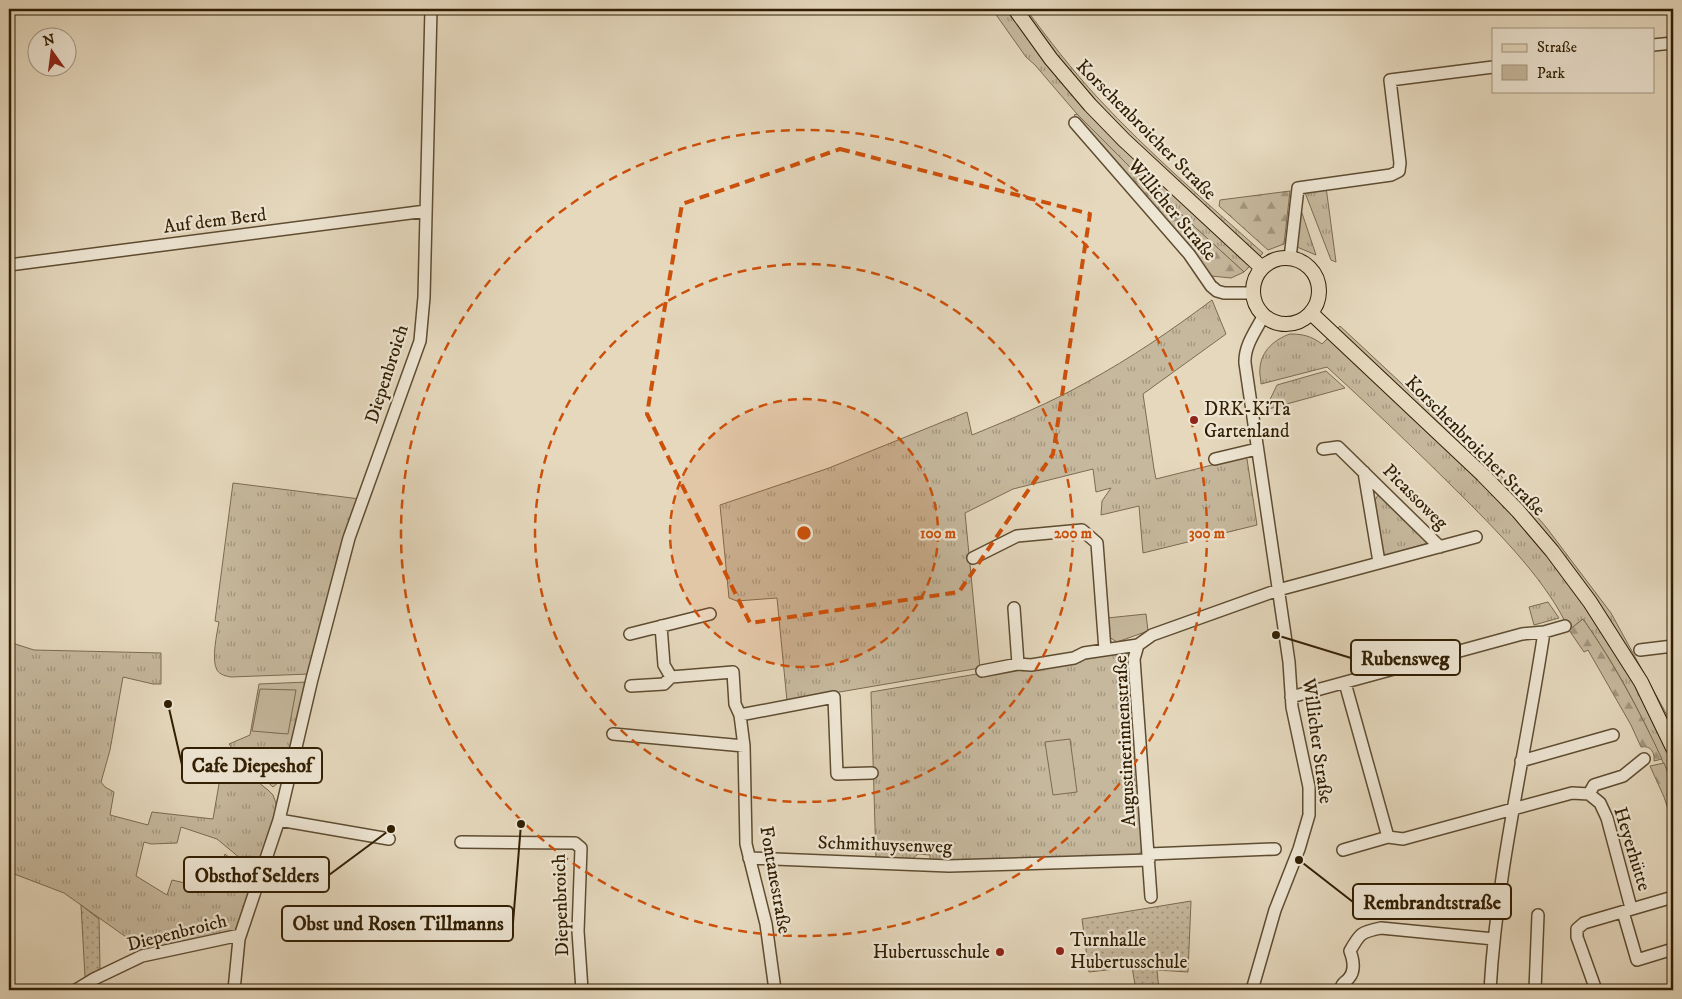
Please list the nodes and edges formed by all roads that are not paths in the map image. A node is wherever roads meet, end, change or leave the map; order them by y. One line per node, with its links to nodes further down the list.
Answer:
1 (431, 9): 7 (street, Diepenbroich)
2 (1015, 9): 10 (main road, Korschenbroicher Straße)
3 (1673, 43): 4 (street)
4 (1654, 45)
5 (1492, 67): 8 (street)
6 (1075, 123): 11 (street, Willicher Straße)
7 (426, 211): 9 (street, Auf dem Berd); 49 (street, Diepenbroich)
8 (1290, 258): 10 (main road); 12 (main road)
9 (9, 266)
10 (1262, 268): 11 (main road)
11 (1253, 293): 13 (main road)
12 (1311, 313): 13 (main road); 43 (main road, Korschenbroicher Straße)
13 (1264, 315): 14 (street, Willicher Straße)
14 (1257, 449): 16 (street); 22 (street, Willicher Straße)
15 (1323, 449): 17 (street, Picassoweg)
16 (1215, 459)
17 (1364, 472): 19 (street, Picassoweg); 21 (street, Picassoweg)
18 (1476, 537): 19 (street, Picassoweg)
19 (1440, 547): 21 (street, Picassoweg)
20 (973, 558): 31 (street)
21 (1379, 562): 22 (street, Picassoweg)
22 (1278, 590): 29 (street, Augustinerinnenstraße); 38 (street, Willicher Straße)
23 (1014, 608): 33 (street)
24 (710, 614): 25 (street)
25 (661, 626): 28 (street); 35 (street)
26 (1565, 626): 27 (street)
27 (1544, 632): 36 (street); 45 (street)
28 (630, 634)
29 (1138, 644): 31 (street); 55 (street, Augustinerinnenstraße)
30 (1673, 646): 32 (street)
31 (1104, 650): 33 (street)
32 (1640, 650)
33 (1018, 664): 34 (street)
34 (982, 671)
35 (671, 677): 37 (street, Fontanestraße); 39 (street, Fontanestraße)
36 (1345, 683): 38 (street); 50 (street)
37 (632, 686)
38 (1290, 697): 68 (street, Willicher Straße)
39 (740, 715): 42 (street, Fontanestraße); 46 (street)
40 (613, 734): 42 (street)
41 (1612, 735): 45 (street)
42 (744, 746): 56 (street, Fontanestraße)
43 (1673, 748)
44 (1644, 759): 47 (street)
45 (1521, 761): 48 (street)
46 (872, 773)
47 (1589, 794): 48 (street, Heyerhütte); 59 (street, Heyerhütte)
48 (1512, 810): 50 (street, Heyerhütte); 62 (street)
49 (279, 820): 51 (street); 61 (street, Diepenbroich)
50 (1388, 837): 54 (street, Heyerhütte)
51 (389, 839)
52 (461, 842): 66 (street, Diepenbroich)
53 (1274, 849): 55 (street, Schmithuysenweg)
54 (1343, 850)
55 (1149, 857): 56 (street, Schmithuysenweg); 57 (street, Augustinerinnenstraße)
56 (749, 858): 67 (street, Fontanestraße)
57 (1151, 897)
58 (1673, 897): 59 (street, Heyerhütte)
59 (1627, 910): 63 (street, Heyerhütte); 72 (street, Heyerhütte)
60 (1538, 915): 71 (street)
61 (240, 935): 64 (street, Diepenbroich); 65 (street)
62 (1494, 939): 69 (street); 70 (street)
63 (1673, 949)
64 (76, 990)
65 (234, 990)
66 (582, 990)
67 (775, 990)
68 (1252, 990)
69 (1340, 990)
70 (1490, 990)
71 (1535, 990)
72 (1596, 990)

